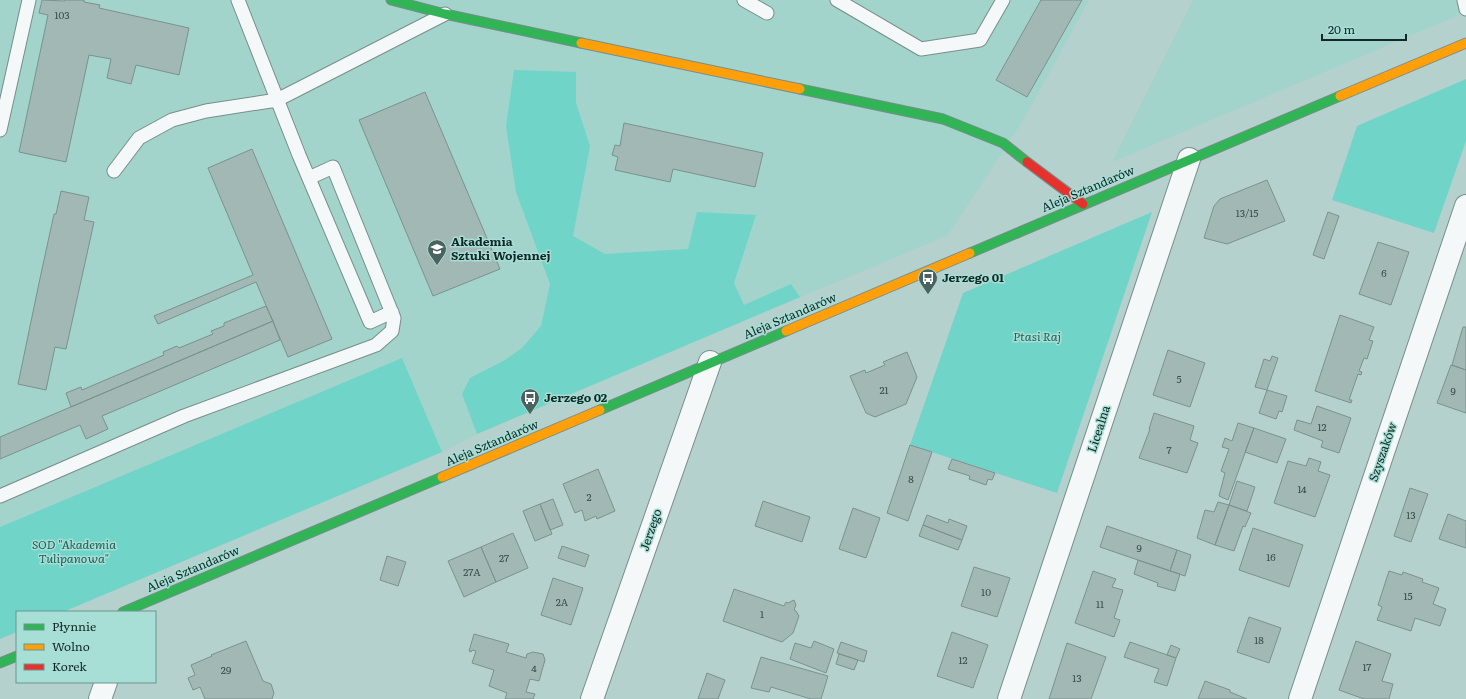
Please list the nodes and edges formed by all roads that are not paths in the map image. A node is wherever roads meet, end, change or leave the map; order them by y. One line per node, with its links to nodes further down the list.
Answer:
1 (29, 0): 13 (lane)
2 (238, 0): 12 (lane)
3 (391, 0): 8 (street)
4 (744, 0): 10 (lane)
5 (837, 0): 6 (lane)
6 (1003, 0)
7 (1464, 0): 9 (lane)
8 (448, 7): 12 (lane); 17 (street)
9 (1466, 9)
10 (767, 12)
11 (1466, 43): 14 (street, Aleja Sztandarów)
12 (278, 100): 15 (lane); 16 (lane)
13 (0, 130)
14 (1188, 159): 17 (street, Aleja Sztandarów); 28 (street, Licealna)
15 (114, 171)
16 (309, 178): 19 (lane); 19 (lane)
17 (1083, 204): 20 (street, Aleja Sztandarów)
18 (1466, 206): 29 (street, Szyszaków)
19 (392, 312): 21 (lane)
20 (710, 362): 22 (street, Aleja Sztandarów); 27 (street, Jerzego)
21 (0, 496)
22 (125, 611)
23 (16, 656): 24 (street)
24 (0, 663)
25 (106, 683): 26 (street)
26 (100, 699)
27 (592, 699)
28 (1009, 699)
29 (1300, 699)

